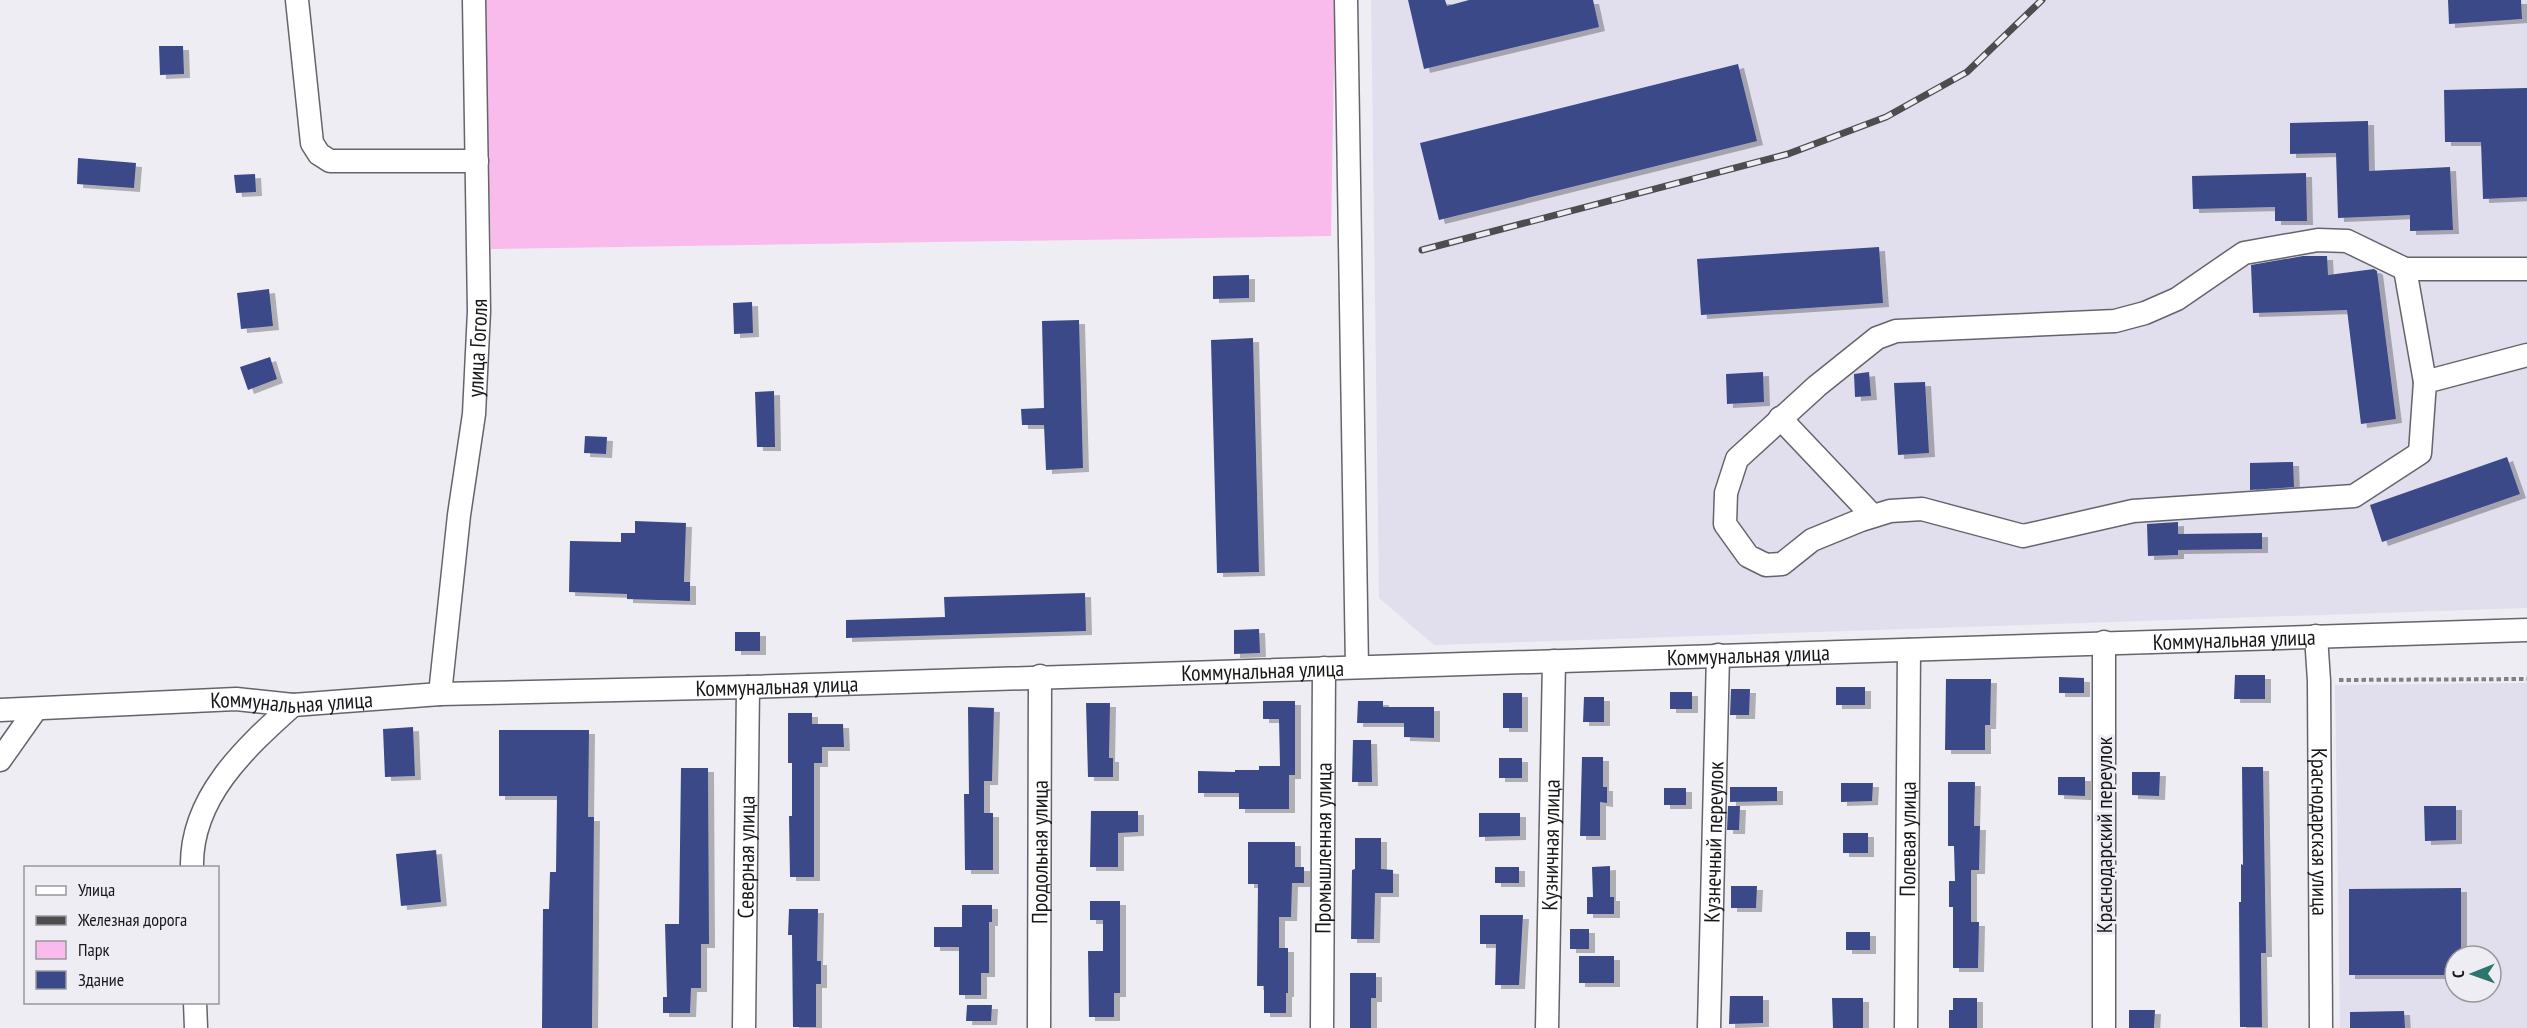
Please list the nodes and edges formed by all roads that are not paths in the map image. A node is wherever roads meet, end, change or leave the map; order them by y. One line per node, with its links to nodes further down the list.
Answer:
1 (297, 0): 4 (street)
2 (474, 0): 4 (street, улица Гоголя)
3 (1346, 0): 17 (street)
4 (477, 161): 21 (street, улица Гоголя)
5 (2405, 269): 6 (street); 8 (street); 9 (street)
6 (2527, 270)
7 (2527, 355): 8 (street)
8 (2425, 382): 10 (street)
9 (1780, 418): 10 (street); 10 (street)
10 (1873, 516)
11 (2527, 630): 12 (street, Коммунальная улица)
12 (2316, 636): 13 (street, Коммунальная улица); 36 (street, Краснодарская улица)
13 (2104, 642): 14 (street, Коммунальная улица); 35 (street, Краснодарский переулок)
14 (1909, 650): 15 (street, Коммунальная улица); 34 (street, Полевая улица)
15 (1718, 655): 16 (street, Коммунальная улица); 33 (street, Кузнечный переулок)
16 (1554, 661): 17 (street, Коммунальная улица); 32 (street, Кузничная улица)
17 (1357, 667): 18 (street, Коммунальная улица)
18 (1324, 668): 19 (street, Коммунальная улица); 31 (street, Промышленная улица)
19 (1040, 676): 20 (street, Коммунальная улица); 30 (street, Продольная улица)
20 (748, 687): 21 (street, Коммунальная улица); 29 (street, Северная улица)
21 (440, 694): 22 (street, Коммунальная улица)
22 (293, 705): 23 (street, Коммунальная улица); 26 (street)
23 (36, 709): 24 (street, Коммунальная улица); 25 (street)
24 (0, 710)
25 (0, 760)
26 (192, 866)
27 (195, 1004): 28 (street)
28 (196, 1028)
29 (744, 1028)
30 (1039, 1028)
31 (1322, 1028)
32 (1547, 1028)
33 (1709, 1028)
34 (1906, 1028)
35 (2104, 1028)
36 (2321, 1028)

